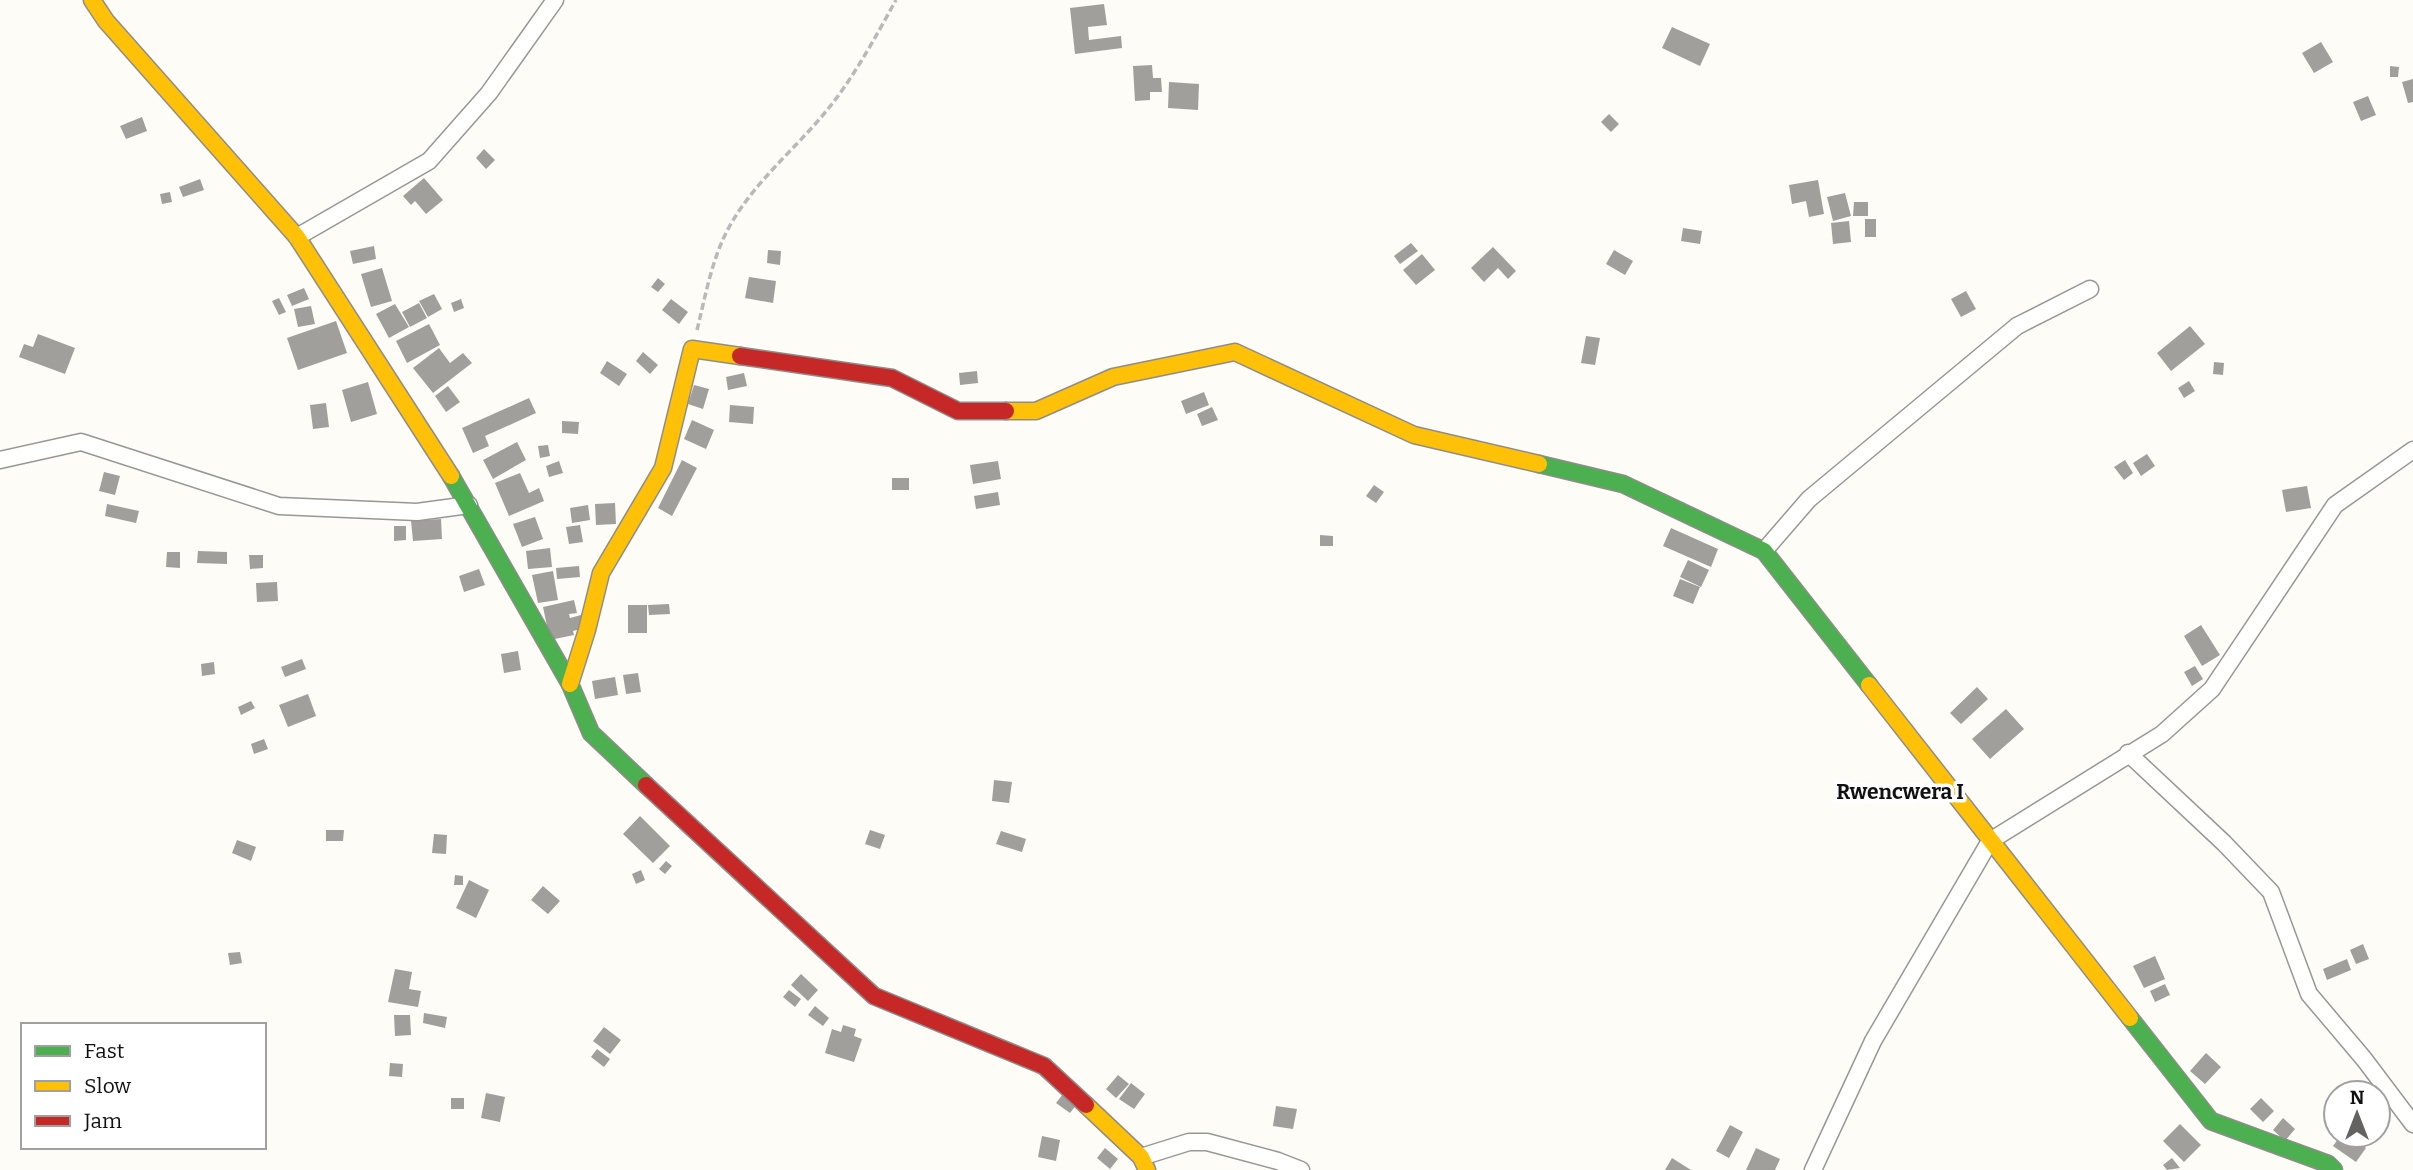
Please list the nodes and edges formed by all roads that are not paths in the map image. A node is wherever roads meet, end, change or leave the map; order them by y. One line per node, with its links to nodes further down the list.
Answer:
1 (92, 0): 3 (street)
2 (555, 0): 3 (street)
3 (297, 237): 7 (street)
4 (2090, 289): 8 (street)
5 (2413, 450): 10 (street)
6 (0, 460): 7 (street)
7 (469, 505): 9 (street)
8 (1764, 551): 9 (street); 11 (street)
9 (570, 684): 13 (street)
10 (2128, 753): 11 (street); 12 (street)
11 (1990, 841): 15 (street); 16 (street)
12 (2413, 1124)
13 (1144, 1163): 14 (street)
14 (1301, 1170)
15 (1813, 1170)
16 (2334, 1170)

